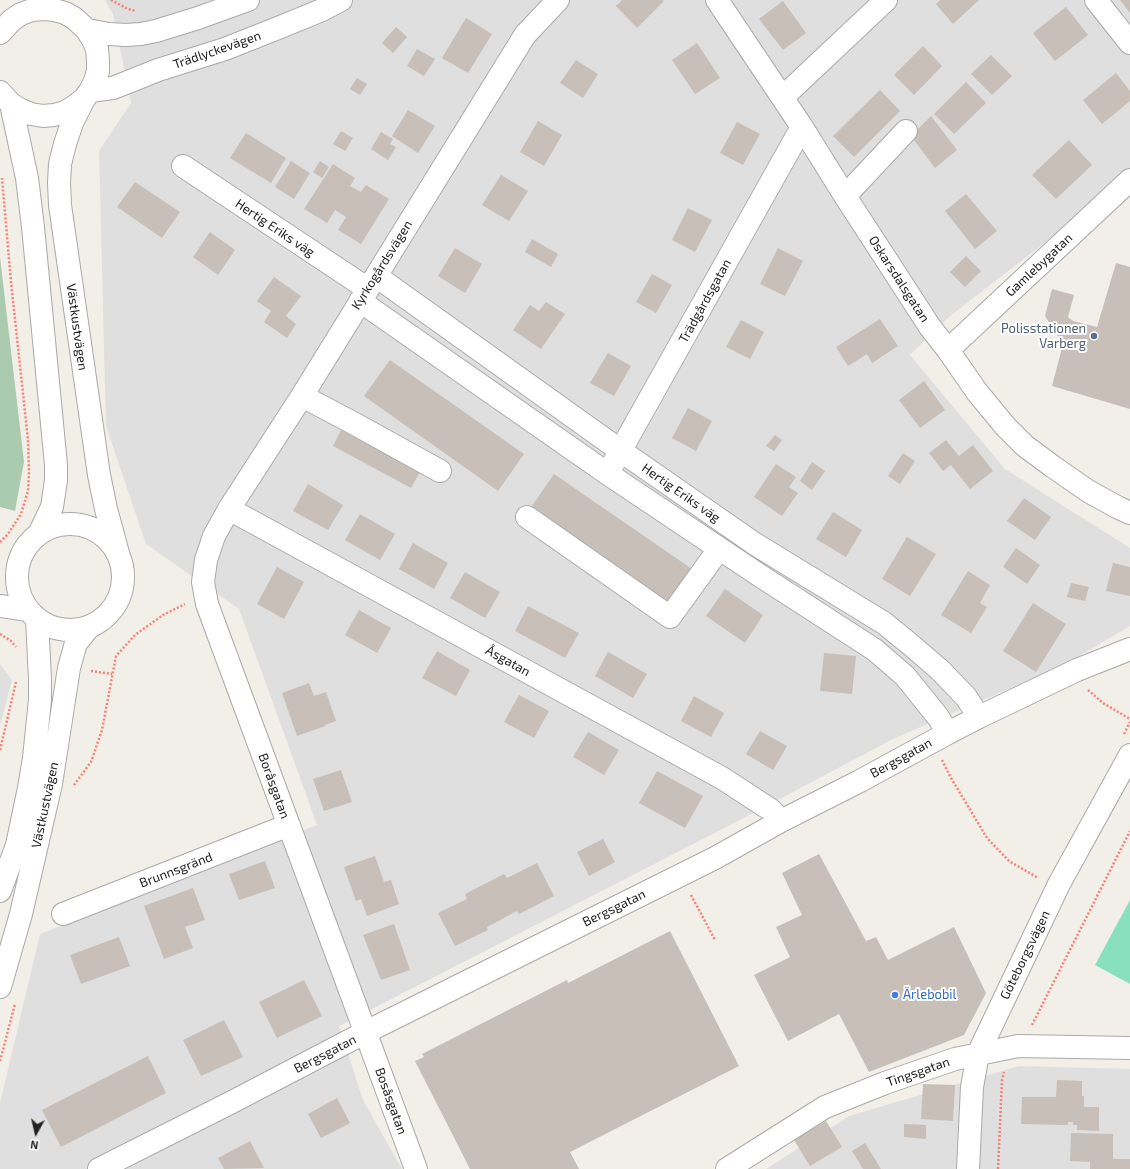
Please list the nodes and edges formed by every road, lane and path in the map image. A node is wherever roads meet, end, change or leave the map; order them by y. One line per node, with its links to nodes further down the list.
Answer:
1 (111, 0): 8 (path)
2 (248, 0): 9 (street)
3 (341, 0): 12 (street, Trädlyckevägen)
4 (558, 0): 21 (street, Kyrkogårdsvägen)
5 (717, 0): 13 (street, Oskarsdalsgatan)
6 (886, 0): 13 (street)
7 (1096, 0): 11 (street)
8 (139, 12)
9 (76, 16): 10 (street); 12 (street, Västkustvägen)
10 (7, 21)
11 (1130, 43)
12 (87, 95): 14 (street); 35 (street, Västkustvägen)
13 (783, 97): 15 (street, Oskarsdalsgatan)
14 (5, 98): 30 (street)
15 (802, 127): 20 (street, Oskarsdalsgatan); 24 (street, Trädgårdsgatan)
16 (906, 131): 20 (street)
17 (183, 166): 21 (street, Hertig Eriks väg)
18 (2, 176): 32 (path)
19 (1130, 180): 22 (street, Gamlebygatan)
20 (845, 196): 22 (street, Oskarsdalsgatan)
21 (368, 289): 23 (street, Kyrkogårdsvägen); 24 (street, Hertig Eriks väg); 26 (street, Hertig Eriks väg)
22 (948, 350): 28 (street, Oskarsdalsgatan)
23 (302, 396): 25 (street); 27 (street, Kyrkogårdsvägen)
24 (621, 451): 26 (street, Trädgårdsgatan); 44 (street, Hertig Eriks väg)
25 (440, 471)
26 (608, 474): 34 (street, Hertig Eriks väg)
27 (229, 509): 31 (street, Kyrkogårdsvägen); 51 (street, Åsgatan)
28 (1130, 513)
29 (526, 517): 34 (street)
30 (40, 532): 33 (street); 35 (street)
31 (214, 536): 37 (street, Boråsgatan)
32 (0, 542)
33 (25, 548): 36 (street); 39 (street)
34 (719, 549): 46 (street, Hertig Eriks väg)
35 (119, 557): 40 (street)
36 (0, 563)
37 (205, 596): 50 (path); 52 (street, Boråsgatan)
38 (0, 606): 39 (street)
39 (32, 615): 40 (street); 55 (street, Västkustvägen)
40 (90, 626): 59 (street, Västkustvägen)
41 (1130, 649): 42 (street, Bergsgatan)
42 (1077, 670): 44 (street, Bergsgatan); 45 (path)
43 (18, 675): 47 (path)
44 (979, 717): 46 (street, Bergsgatan)
45 (1130, 719)
46 (948, 733): 51 (street, Bergsgatan)
47 (0, 750)
48 (1130, 755): 64 (street, Göteborgsvägen)
49 (941, 758): 54 (path)
50 (74, 785)
51 (781, 821): 61 (street, Bergsgatan)
52 (289, 825): 57 (street, Brunnsgränd); 61 (street, Boråsgatan)
53 (1130, 831): 62 (path)
54 (1039, 878)
55 (0, 892)
56 (689, 893): 58 (path)
57 (63, 914)
58 (715, 940)
59 (0, 987)
60 (15, 1002): 65 (path)
61 (366, 1032): 66 (street, Bergsgatan); 67 (street, Bosåsgatan)
62 (1018, 1046): 63 (street, Tingsgatan); 64 (street, Tingsgatan); 70 (path)
63 (1130, 1048)
64 (978, 1054): 68 (street, Tingsgatan); 69 (street, Göteborgsvägen)
65 (0, 1061)
66 (99, 1169)
67 (416, 1169)
68 (727, 1169)
69 (968, 1169)
70 (998, 1169)

